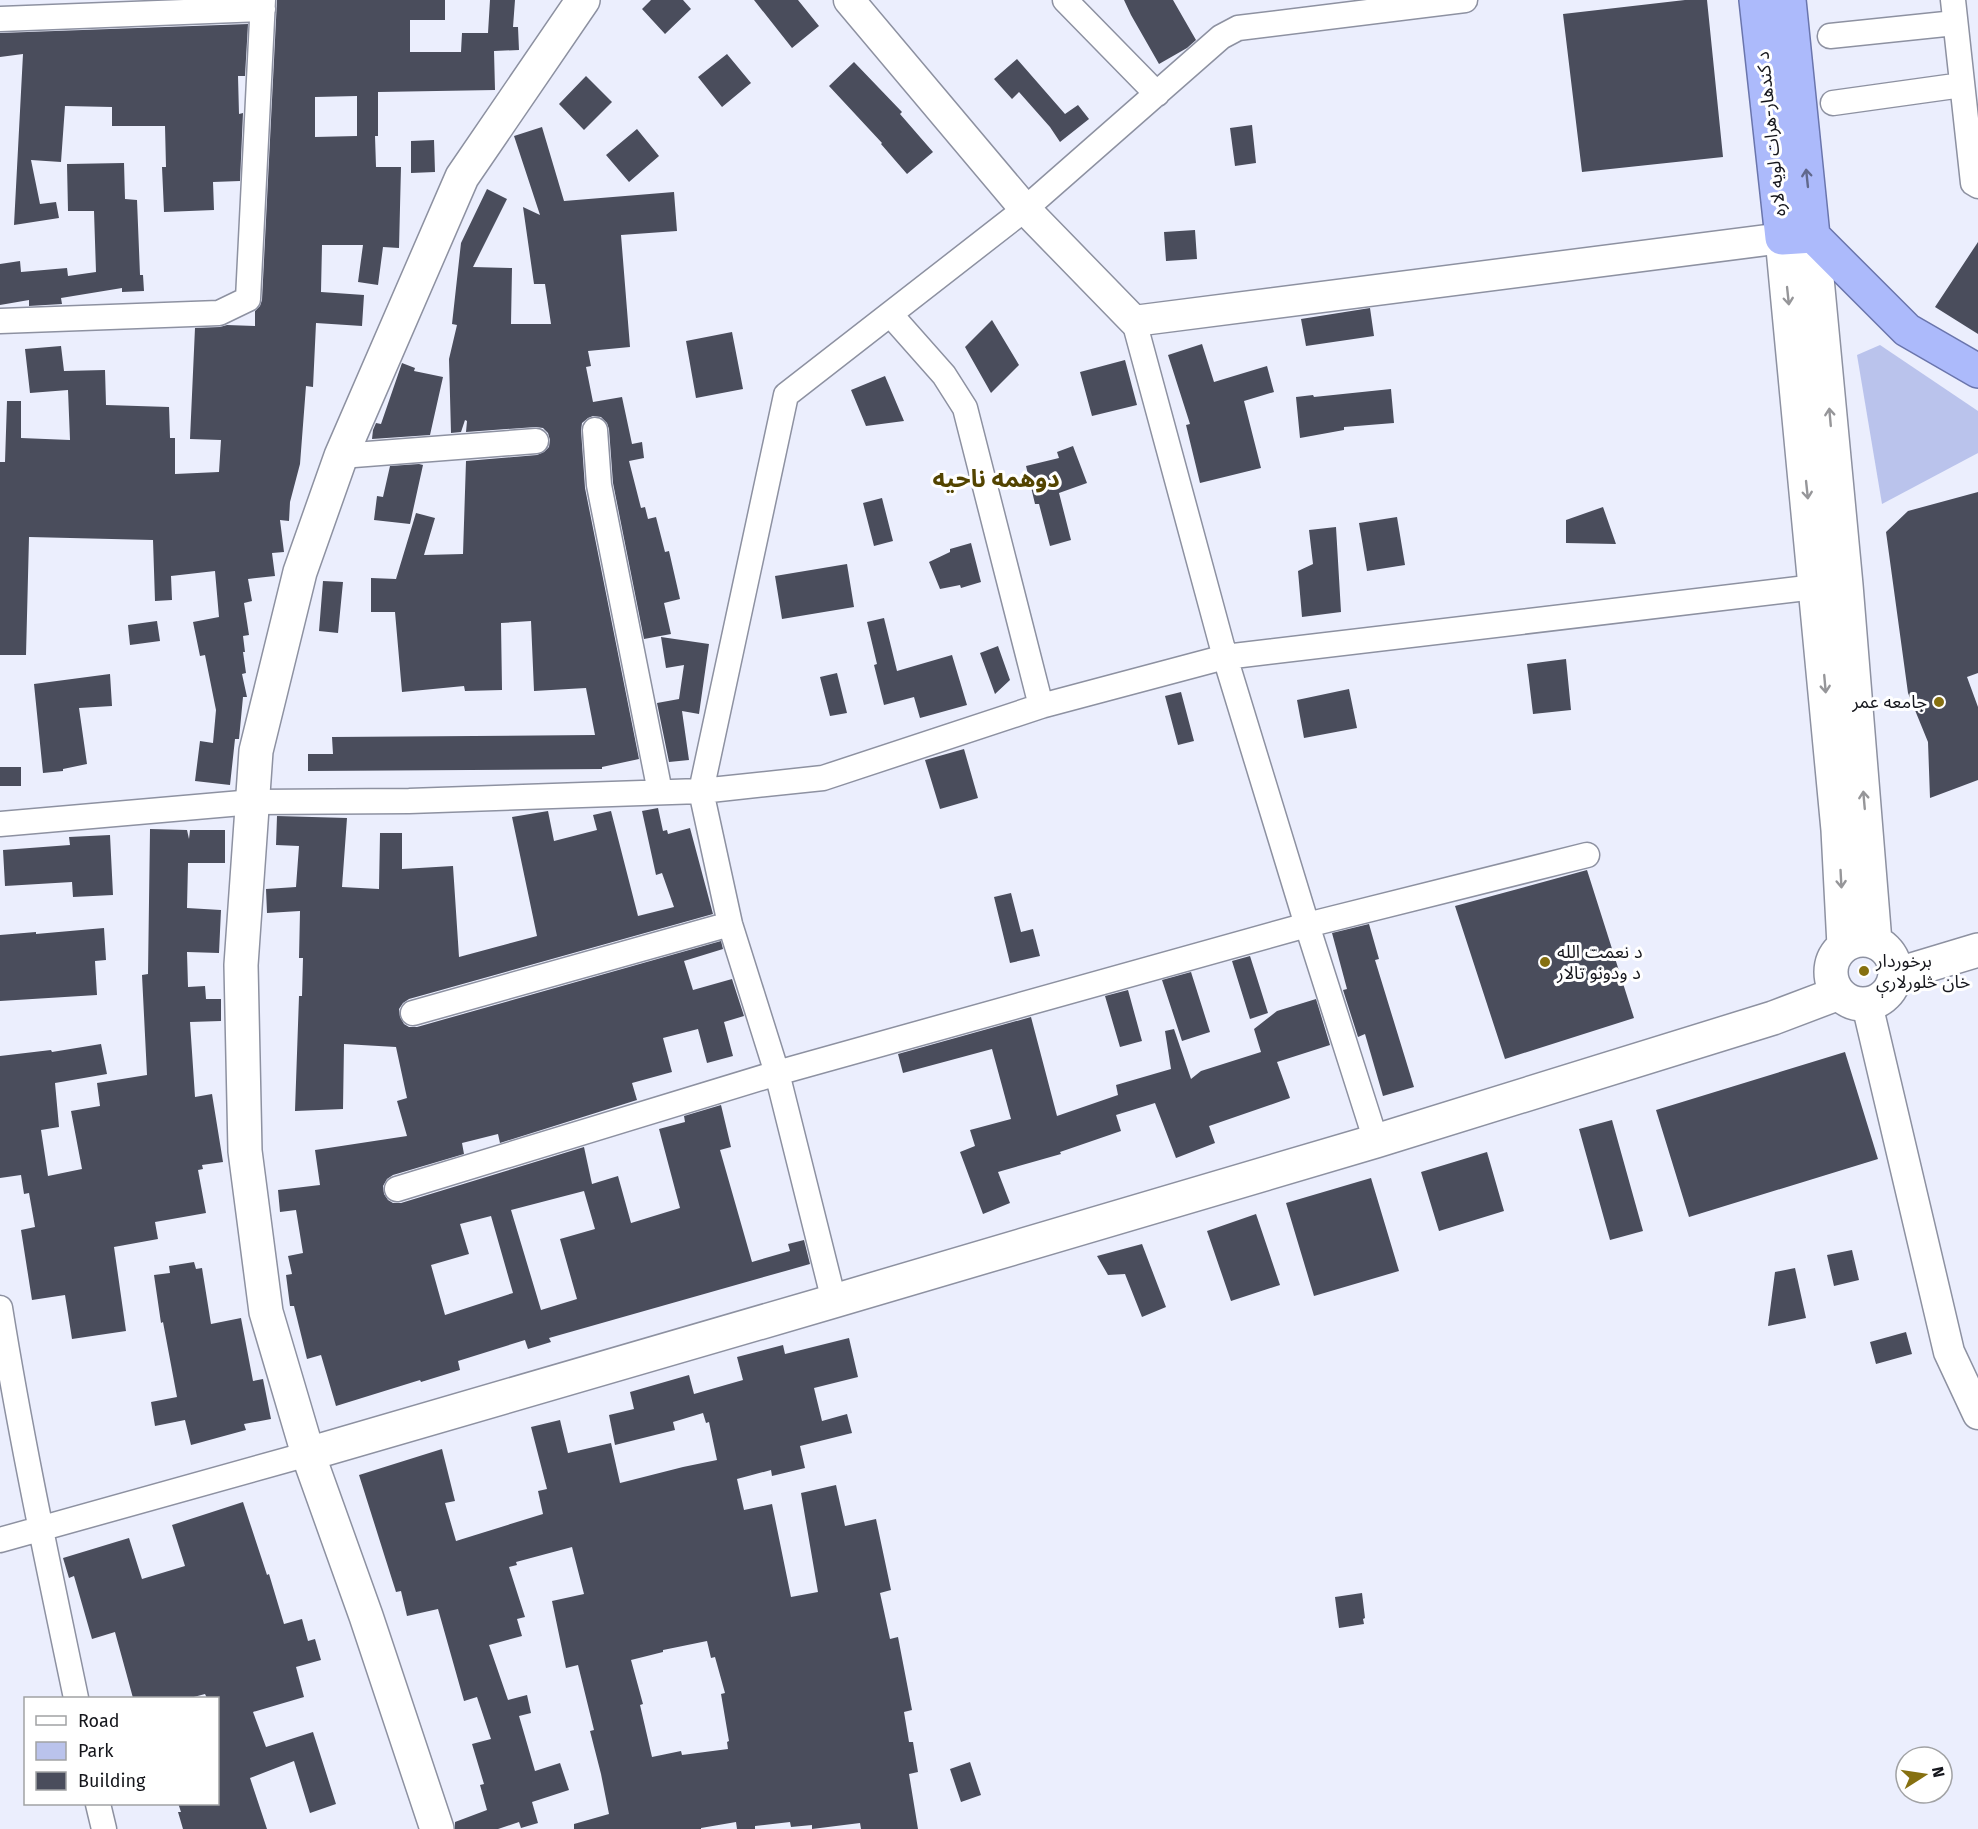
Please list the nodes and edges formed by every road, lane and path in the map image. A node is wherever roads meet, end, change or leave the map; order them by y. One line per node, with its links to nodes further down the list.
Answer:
1 (583, 0): 23 (main road)
2 (849, 0): 15 (street)
3 (1065, 0): 12 (street)
4 (1465, 0): 12 (street)
5 (1756, 0): 16 (highway, د کندهار-هرات لويه لاره)
6 (1789, 0): 16 (highway, د کندهار-هرات لويه لاره, one-way to 6)
7 (263, 4): 9 (street); 18 (street)
8 (1954, 11): 10 (street); 11 (street)
9 (0, 19)
10 (1830, 36)
11 (1962, 85): 13 (street); 14 (street)
12 (1157, 94): 15 (street)
13 (1833, 103)
14 (1978, 186)
15 (1025, 209): 17 (street); 19 (street)
16 (1798, 237): 19 (street); 20 (highway); 24 (main road)
17 (890, 314): 26 (street); 27 (street)
18 (0, 321)
19 (1134, 321): 25 (street)
20 (1978, 371)
21 (595, 430): 28 (street)
22 (536, 441): 23 (street)
23 (341, 456): 29 (main road)
24 (1831, 586): 25 (street); 34 (main road)
25 (1225, 657): 26 (street); 33 (street)
26 (1041, 706): 27 (street)
27 (701, 791): 28 (street); 32 (street)
28 (660, 792): 29 (street)
29 (253, 802): 30 (street); 45 (main road)
30 (0, 824)
31 (1587, 855): 33 (street)
32 (730, 924): 38 (street); 39 (street)
33 (1307, 925): 39 (street); 40 (street)
34 (1859, 944): 36 (main road); 37 (main road)
35 (1978, 950): 36 (main road)
36 (1895, 975): 37 (main road)
37 (1853, 998): 40 (main road); 44 (street)
38 (413, 1013)
39 (777, 1073): 41 (street); 42 (street)
40 (1376, 1141): 42 (main road)
41 (397, 1189)
42 (834, 1301): 45 (main road)
43 (0, 1308): 46 (street)
44 (1978, 1414)
45 (308, 1454): 46 (street); 51 (main road)
46 (40, 1529): 47 (street); 48 (street)
47 (0, 1540)
48 (76, 1697)
49 (98, 1805): 50 (street)
50 (104, 1829)
51 (437, 1829)

